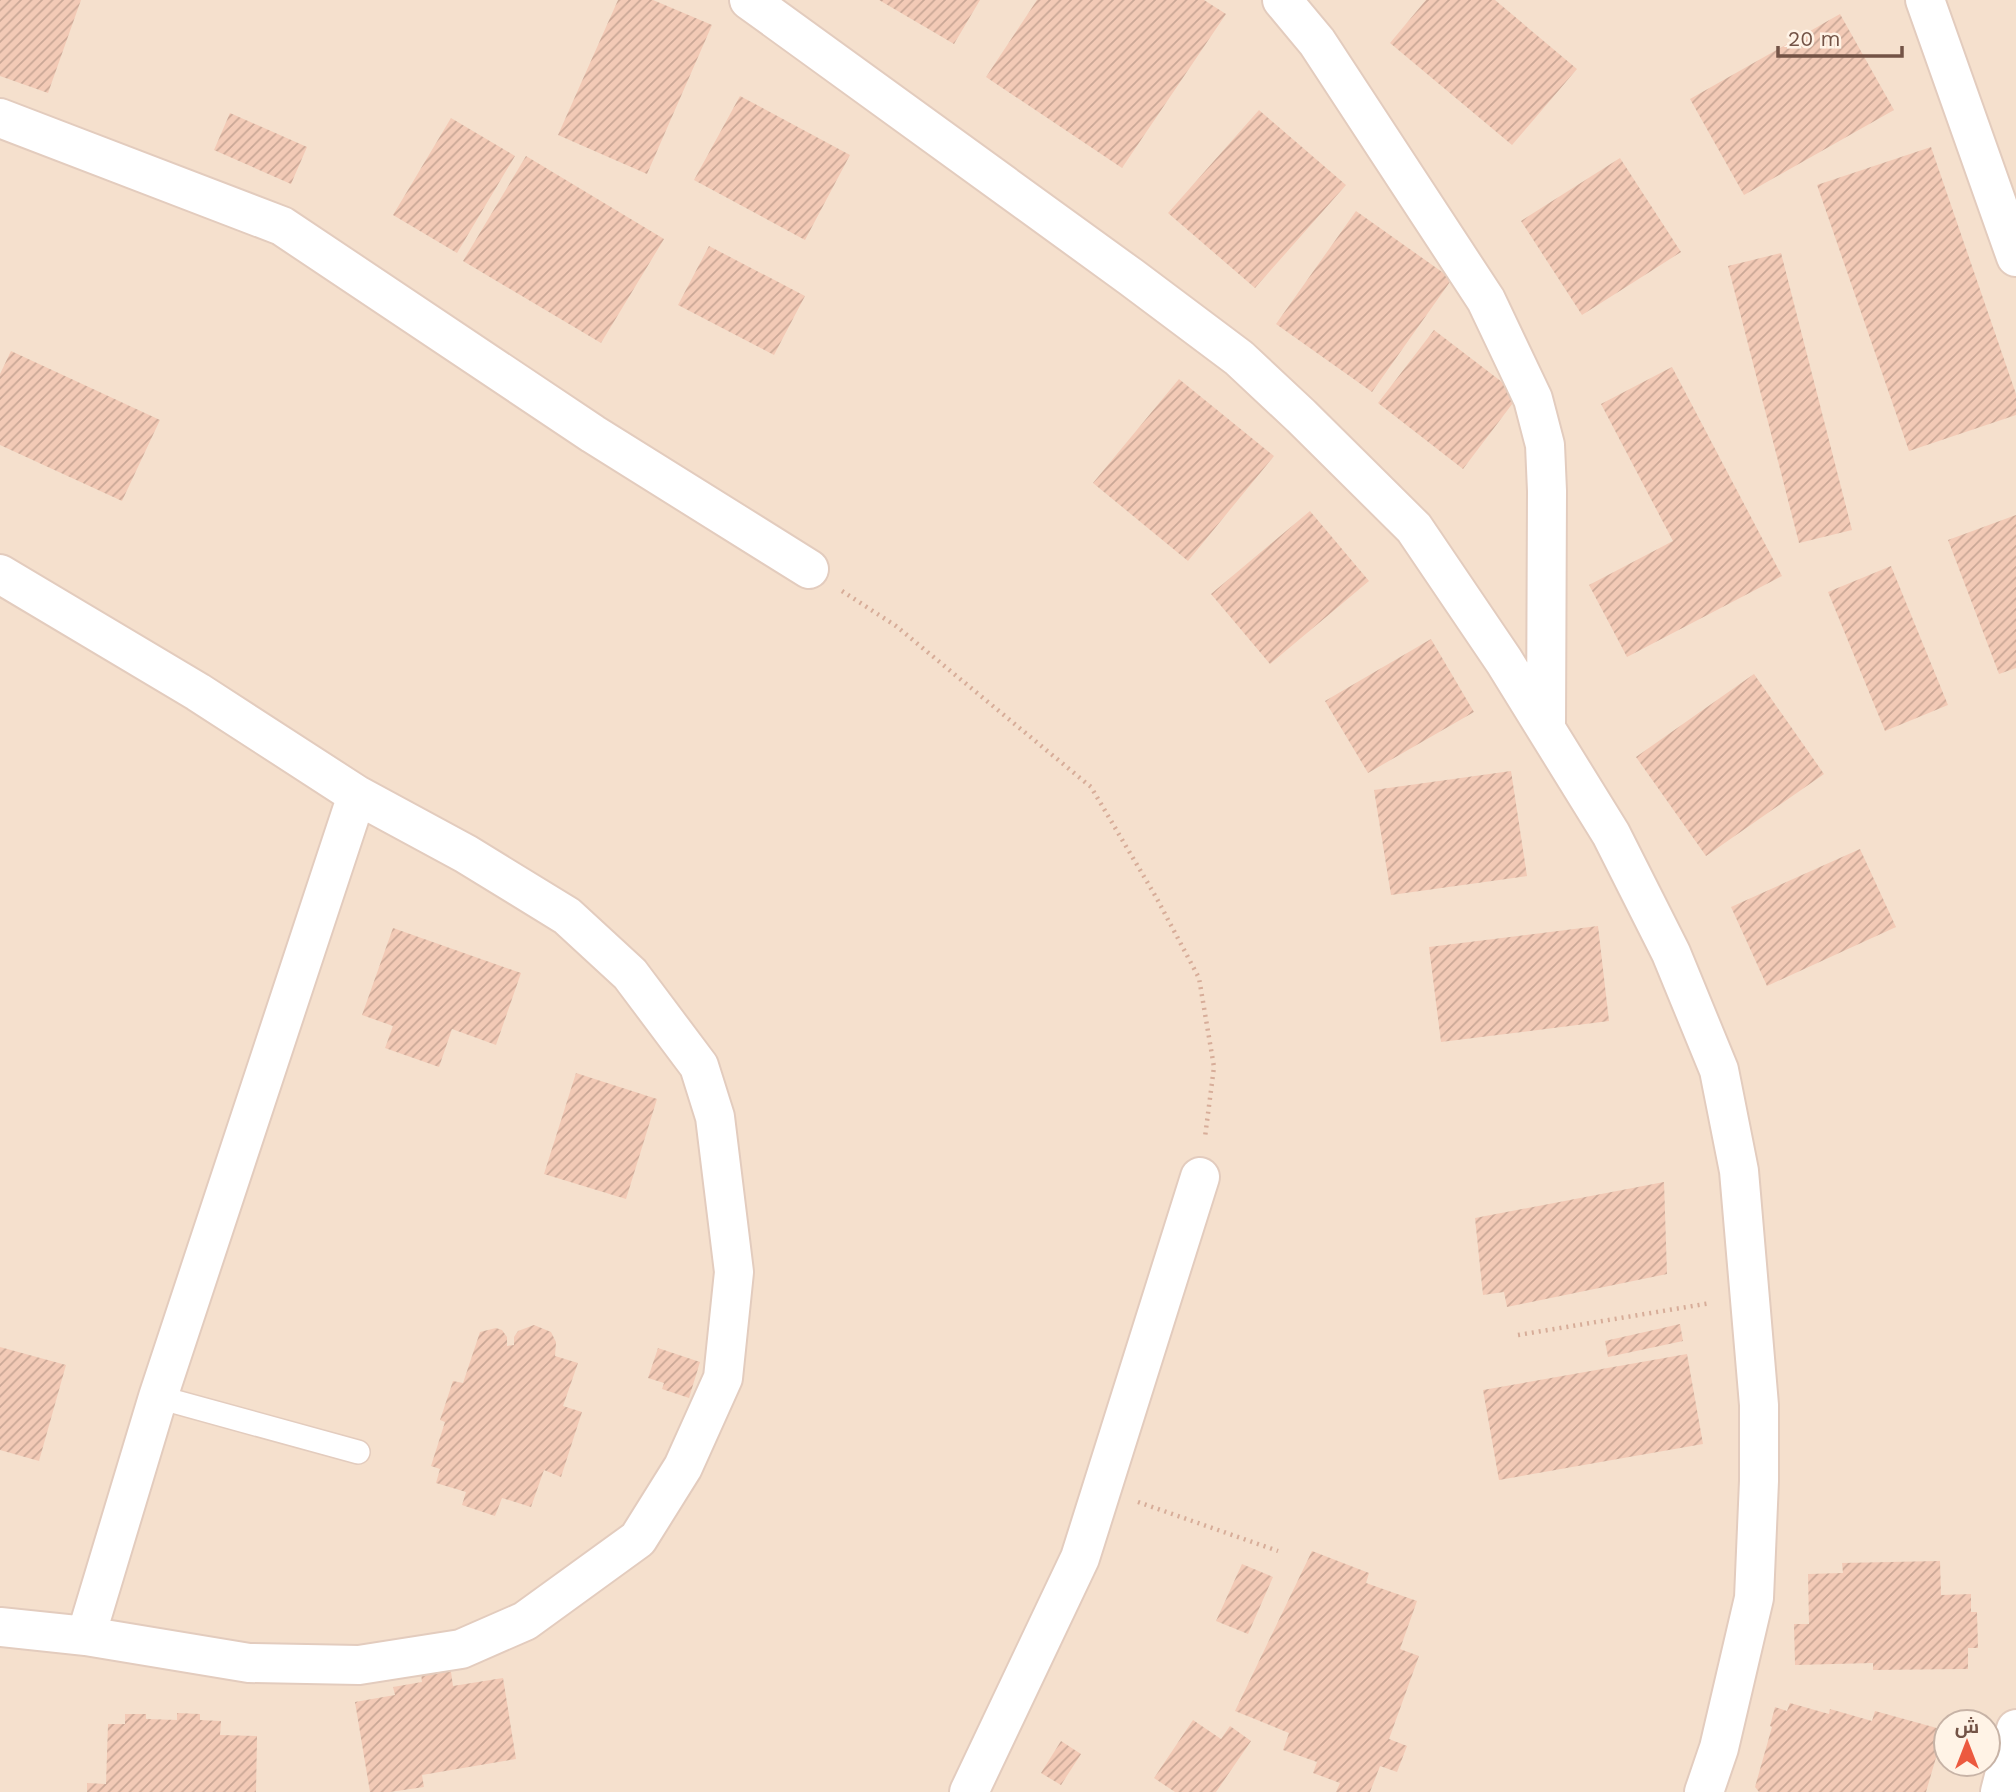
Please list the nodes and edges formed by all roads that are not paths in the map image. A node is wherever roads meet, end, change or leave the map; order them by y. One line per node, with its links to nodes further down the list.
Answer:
1 (749, 0): 8 (street)
2 (1282, 0): 8 (street)
3 (1925, 0): 5 (street)
4 (0, 118): 6 (street)
5 (2016, 257)
6 (808, 569)
7 (0, 574): 9 (street)
8 (1546, 727): 17 (street)
9 (357, 794): 11 (street); 14 (street)
10 (1200, 1177): 16 (street)
11 (158, 1397): 12 (lane); 14 (street)
12 (358, 1452)
13 (0, 1627): 14 (street)
14 (86, 1636)
15 (2016, 1729): 18 (street)
16 (969, 1792)
17 (1704, 1792)
18 (2000, 1792)

